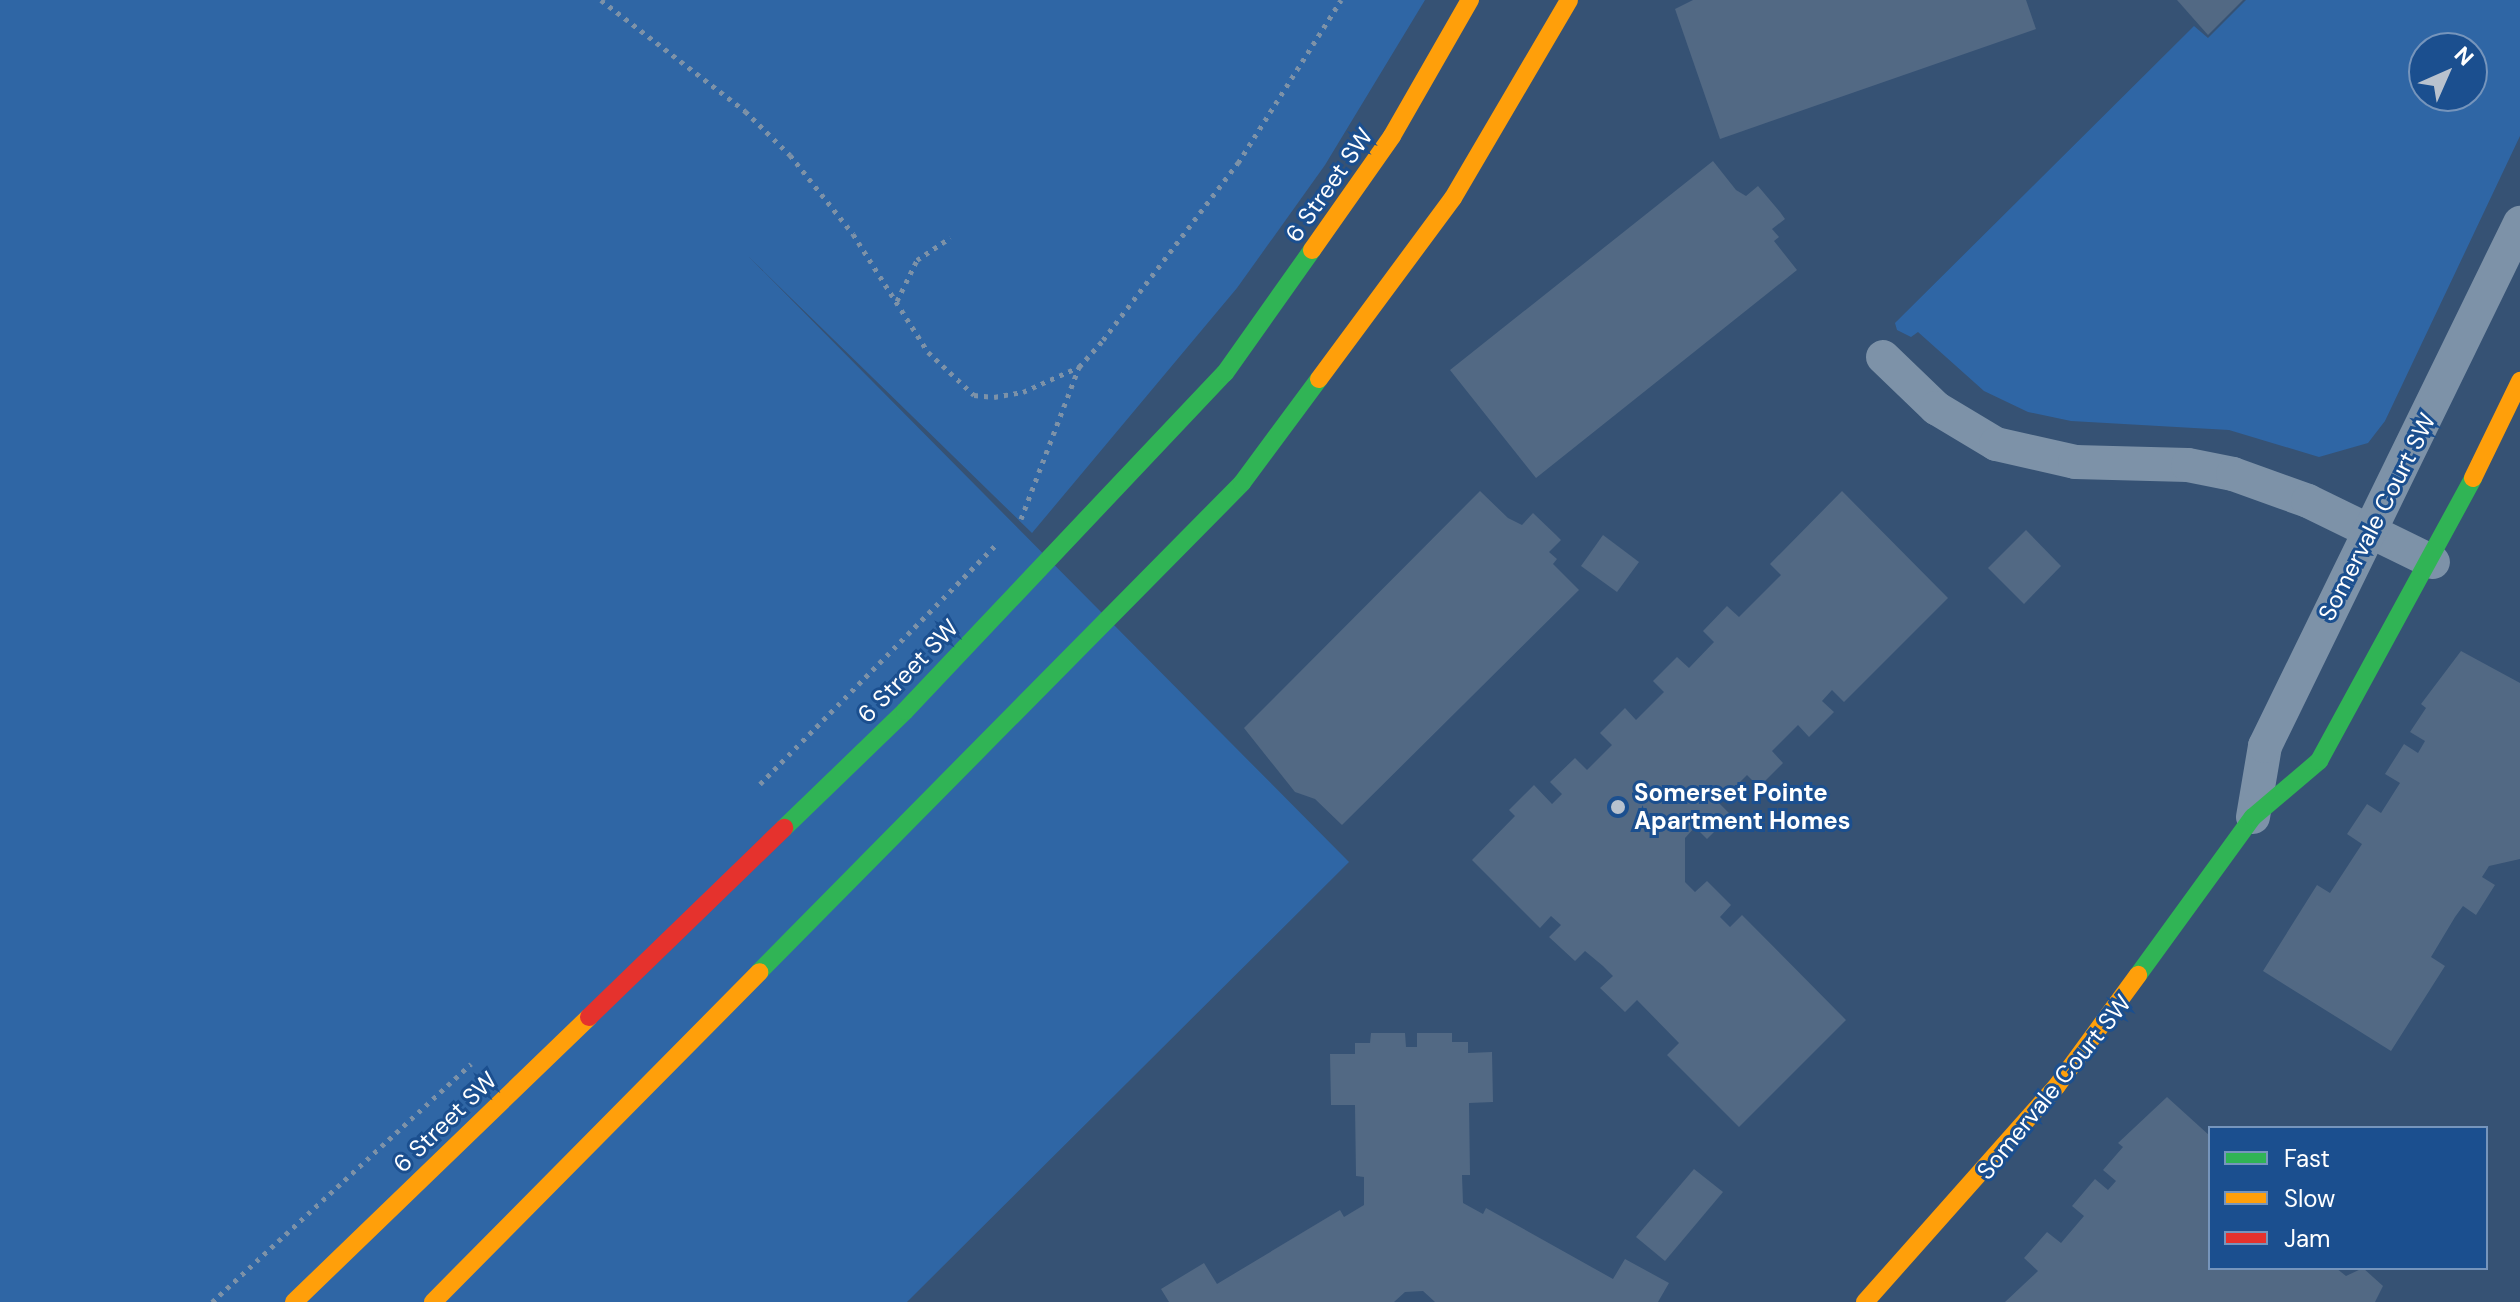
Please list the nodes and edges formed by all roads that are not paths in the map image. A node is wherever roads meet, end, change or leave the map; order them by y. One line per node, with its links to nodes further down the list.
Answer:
1 (1470, 0): 9 (main road, 6 Street SW)
2 (1569, 0): 10 (main road)
3 (2520, 223): 6 (street, Somervale Court SW)
4 (1883, 357): 6 (street)
5 (2520, 381): 7 (main road, Somervale Court SW)
6 (2369, 531): 7 (street); 8 (street, Somervale Court SW)
7 (2433, 562): 8 (main road, Somervale Court SW)
8 (2253, 817): 11 (main road, Somervale Court SW)
9 (294, 1302)
10 (433, 1302)
11 (1865, 1302)

